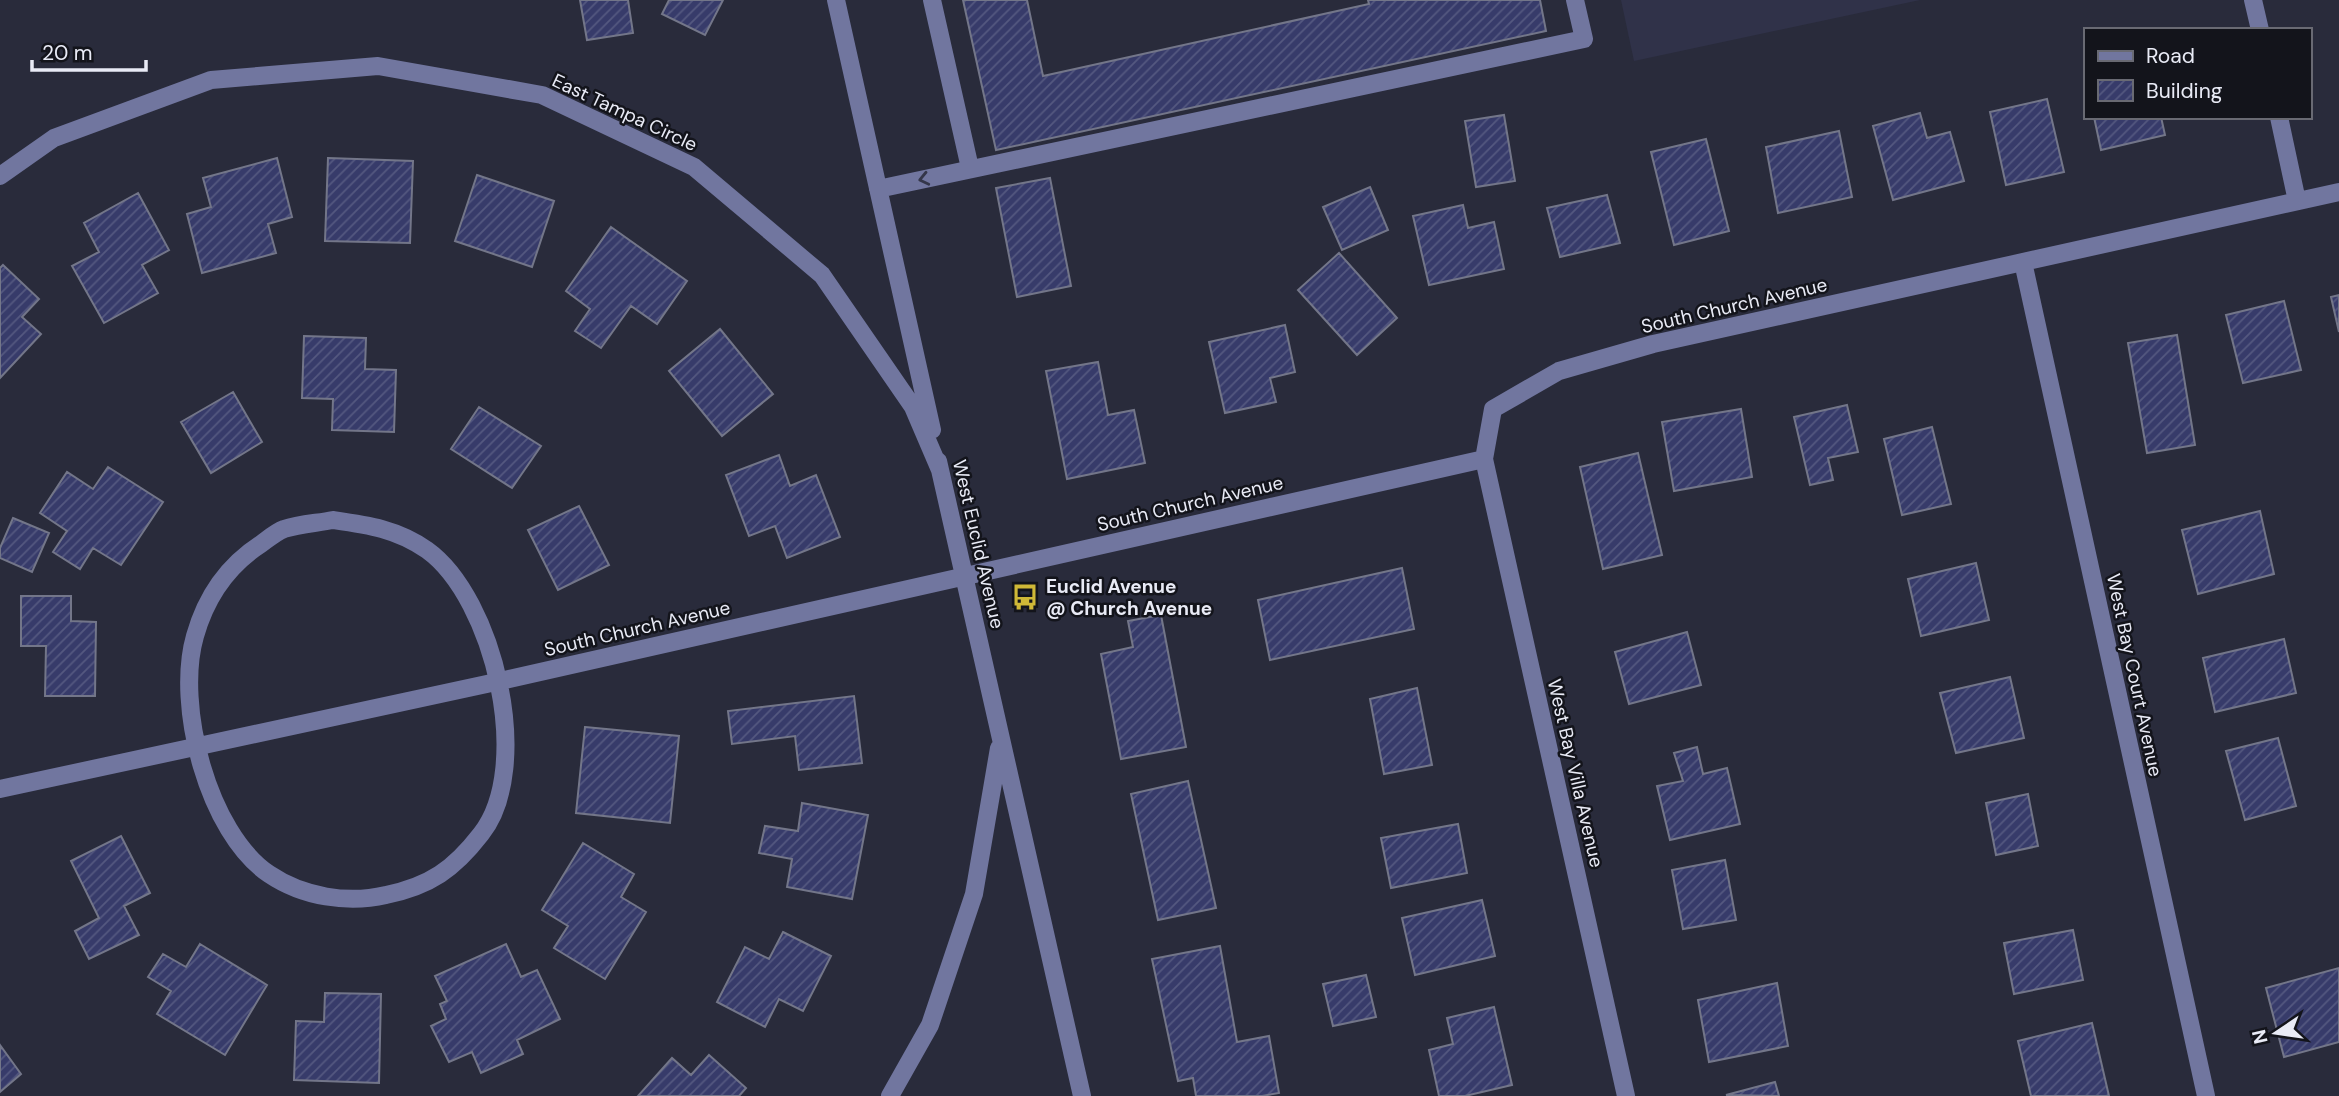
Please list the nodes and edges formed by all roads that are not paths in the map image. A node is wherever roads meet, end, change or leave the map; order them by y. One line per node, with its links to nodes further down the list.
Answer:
1 (836, 0): 9 (street, West Euclid Avenue)
2 (932, 0): 7 (street)
3 (1575, 0): 7 (street)
4 (2253, 0): 5 (street)
5 (2260, 28)
6 (2279, 119): 11 (street)
7 (970, 168): 9 (street, one-way to 9)
8 (0, 176): 14 (street, East Tampa Circle)
9 (878, 189): 14 (street, West Euclid Avenue)
10 (2339, 192): 11 (street, South Church Avenue)
11 (2297, 201): 12 (street, South Church Avenue)
12 (2023, 262): 13 (street, South Church Avenue); 23 (street, West Bay Court Avenue)
13 (1484, 458): 15 (street, South Church Avenue); 22 (street, West Bay Villa Avenue)
14 (940, 470): 15 (street, West Euclid Avenue)
15 (964, 575): 16 (street, South Church Avenue); 17 (street, West Euclid Avenue)
16 (496, 682): 18 (street, South Church Avenue); 18 (street); 18 (street)
17 (1001, 738): 20 (street); 21 (street, West Euclid Avenue)
18 (197, 746): 19 (street, South Church Avenue)
19 (0, 789)
20 (890, 1096)
21 (1082, 1096)
22 (1626, 1096)
23 (2206, 1096)

